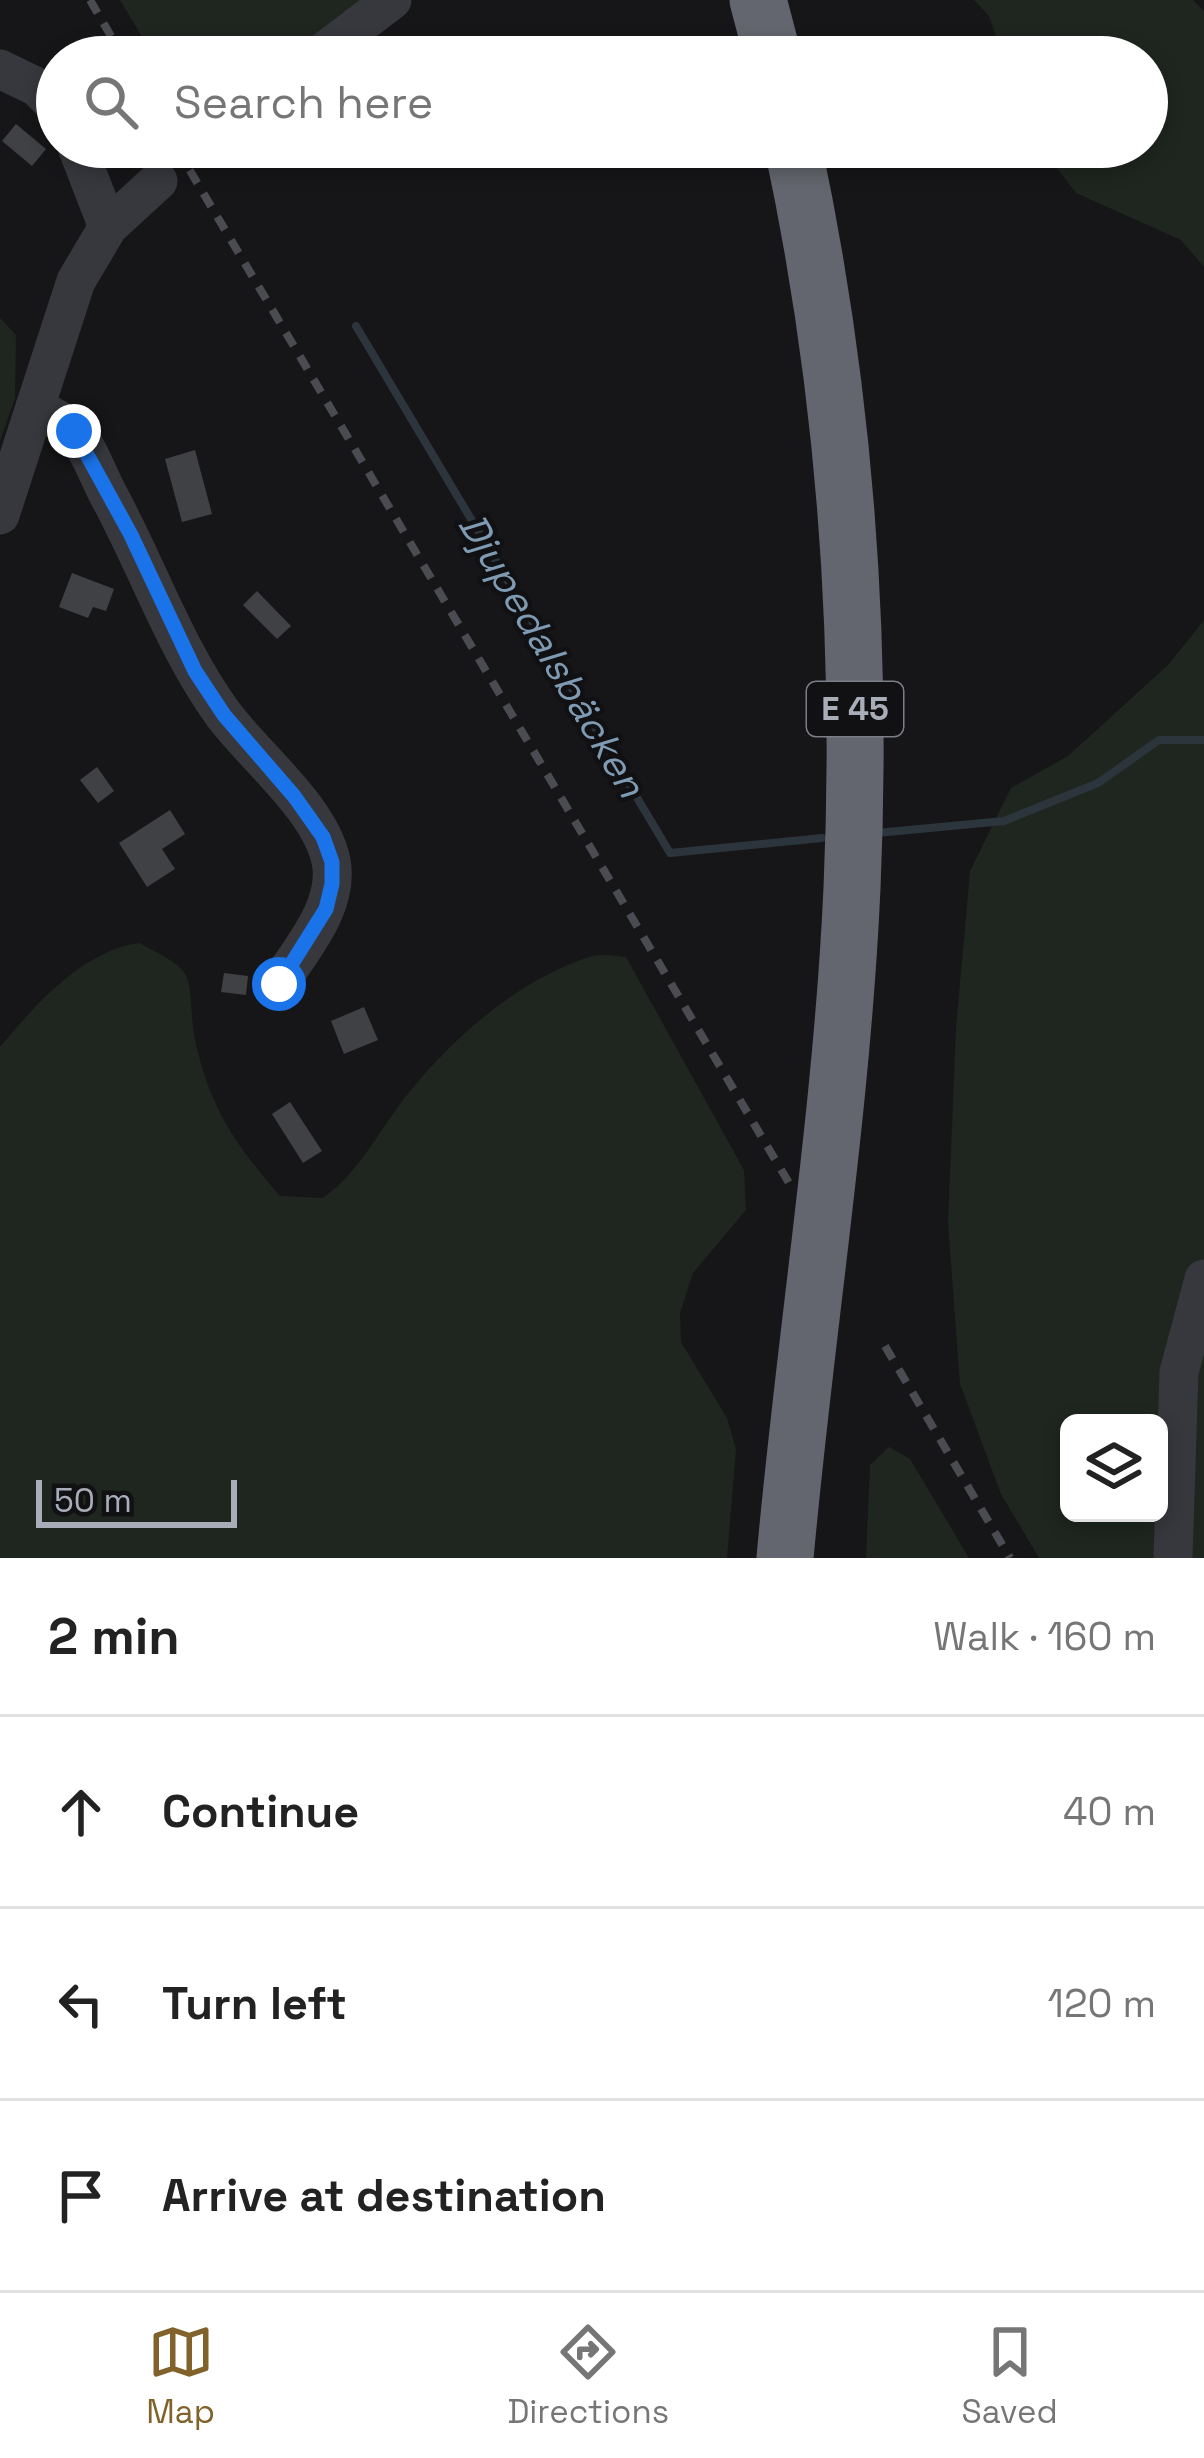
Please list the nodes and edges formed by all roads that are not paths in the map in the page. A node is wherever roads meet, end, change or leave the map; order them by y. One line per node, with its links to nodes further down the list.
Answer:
1 (392, 0): 4 (street)
2 (758, 0): 5 (highway)
3 (783, 0): 6 (highway)
4 (345, 36)
5 (767, 36)
6 (792, 36)
7 (0, 69): 8 (street)
8 (36, 87)
9 (85, 168): 13 (street)
10 (798, 168): 18 (highway, E 45)
11 (824, 168): 19 (highway, E 45)
12 (158, 181): 13 (street)
13 (108, 227): 14 (street)
14 (35, 407): 15 (street); 16 (street)
15 (0, 515)
16 (279, 984)
17 (1204, 1279): 20 (street)
18 (785, 1558)
19 (814, 1558)
20 (1173, 1558)

